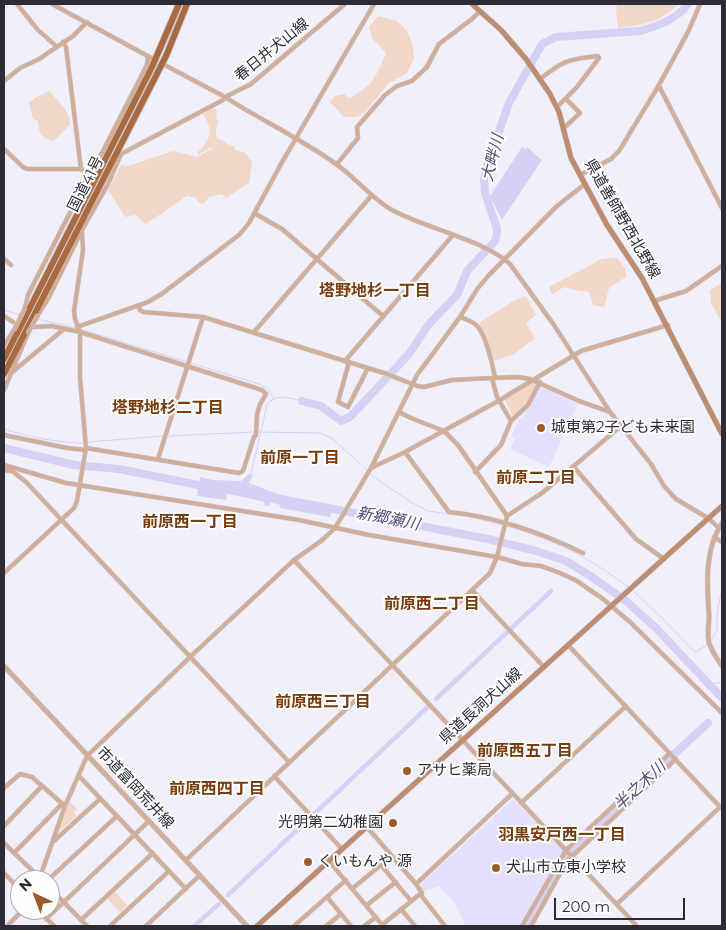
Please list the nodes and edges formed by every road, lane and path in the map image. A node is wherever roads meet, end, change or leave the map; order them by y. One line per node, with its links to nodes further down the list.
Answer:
1 (17, 4): 12 (street)
2 (52, 4): 10 (street, 春日井犬山線)
3 (179, 4): 14 (highway, 国道41号)
4 (188, 4): 14 (highway, 国道41号)
5 (345, 4): 18 (street, 春日井犬山線)
6 (374, 4): 22 (street)
7 (472, 4): 9 (main road, 県道善師野西北野線)
8 (700, 4): 17 (street)
9 (480, 12): 15 (main road, 県道善師野西北野線); 24 (street)
10 (87, 22): 11 (street); 13 (street, 春日井犬山線)
11 (63, 42): 12 (street); 25 (street)
12 (56, 46): 16 (street)
13 (148, 56): 14 (street, 春日井犬山線); 26 (street)
14 (158, 62): 18 (street, 春日井犬山線); 54 (highway, 国道41号); 58 (highway, 国道41号)
15 (540, 79): 19 (street); 20 (main road, 県道善師野西北野線)
16 (4, 81)
17 (658, 85): 27 (street); 30 (street)
18 (225, 97): 22 (street); 32 (street)
19 (566, 98): 20 (street); 21 (street)
20 (557, 108): 21 (main road, 県道善師野西北野線)
21 (563, 129): 27 (main road, 県道善師野西北野線)
22 (296, 139): 24 (street); 31 (street)
23 (4, 149): 25 (street)
24 (337, 164): 29 (street)
25 (81, 170): 26 (street)
26 (91, 174): 52 (street, bridge)
27 (580, 175): 28 (main road, 県道善師野西北野線)
28 (585, 184): 36 (street); 39 (main road, 県道善師野西北野線)
29 (372, 195): 33 (street); 35 (street)
30 (722, 208)
31 (254, 213): 35 (street); 40 (street)
32 (82, 230): 48 (street); 58 (street, bridge)
33 (453, 235): 36 (street); 42 (street)
34 (4, 259): 37 (street)
35 (317, 259): 42 (street); 51 (street)
36 (504, 259): 43 (street); 53 (street)
37 (12, 264)
38 (722, 266): 39 (street)
39 (654, 301): 46 (main road, 県道善師野西北野線)
40 (138, 305): 44 (street); 48 (street)
41 (4, 316): 45 (street)
42 (383, 316): 55 (street)
43 (460, 316): 59 (street); 62 (street)
44 (203, 317): 51 (street); 56 (street)
45 (13, 322)
46 (668, 325): 53 (street); 70 (main road, 県道善師野西北野線)
47 (33, 327): 49 (street)
48 (77, 327): 50 (street)
49 (64, 329): 50 (street); 58 (street)
50 (80, 332): 56 (street); 72 (street)
51 (254, 332): 55 (street)
52 (4, 345)
53 (574, 356): 60 (street); 66 (street)
54 (4, 360)
55 (347, 361): 57 (street); 57 (street)
56 (188, 366): 74 (street); 74 (street)
57 (368, 368): 62 (street)
58 (7, 374): 63 (street)
59 (494, 378): 60 (street); 62 (street); 64 (street)
60 (534, 380): 61 (street); 64 (street)
61 (540, 382): 66 (street); 67 (street)
62 (413, 384): 65 (street)
63 (4, 390)
64 (500, 400): 67 (street); 69 (street)
65 (399, 412): 69 (street); 77 (street)
66 (610, 412): 68 (street)
67 (511, 421): 79 (street)
68 (621, 426): 76 (street); 83 (street)
69 (444, 430): 73 (street); 79 (street)
70 (722, 434)
71 (4, 435): 72 (street)
72 (86, 448): 74 (street); 80 (street)
73 (405, 452): 77 (street); 85 (street)
74 (158, 459)
75 (4, 465): 80 (street)
76 (573, 466): 82 (street); 92 (street)
77 (371, 468): 87 (street)
78 (4, 470): 84 (street)
79 (475, 472): 82 (street)
80 (80, 485): 84 (street); 87 (street)
81 (722, 506): 83 (main road, 県道長洞犬山線)
82 (507, 516): 85 (street)
83 (708, 518): 86 (street); 92 (main road, 県道長洞犬山線)
84 (61, 520): 94 (street); 98 (street)
85 (506, 522): 90 (street); 91 (street)
86 (721, 525): 88 (street)
87 (335, 528): 91 (street); 93 (street)
88 (714, 537): 89 (street); 102 (street)
89 (722, 542)
90 (583, 553)
91 (497, 557): 95 (street); 96 (street)
92 (664, 559): 96 (main road, 県道長洞犬山線)
93 (294, 560): 98 (street); 99 (street)
94 (4, 573)
95 (472, 590): 99 (street); 101 (street)
96 (611, 606): 97 (main road, 県道長洞犬山線); 104 (street)
97 (568, 644): 101 (main road, 県道長洞犬山線); 103 (street)
98 (190, 657): 107 (street); 109 (street)
99 (393, 665): 105 (street); 109 (street)
100 (4, 666): 107 (street, 市道富岡荒井線)
101 (543, 666): 105 (main road, 県道長洞犬山線)
102 (722, 666)
103 (626, 706): 106 (street); 116 (street)
104 (722, 714)
105 (462, 740): 114 (street); 122 (main road, 県道長洞犬山線)
106 (670, 753): 108 (street); 129 (street)
107 (87, 756): 110 (street); 120 (street, 市道富岡荒井線)
108 (676, 759): 118 (street); 129 (street)
109 (289, 762): 111 (street)
110 (79, 776): 115 (street); 117 (street)
111 (274, 776): 126 (street); 130 (street)
112 (42, 786): 113 (street); 117 (street); 121 (street)
113 (4, 788)
114 (512, 794): 116 (street); 139 (street)
115 (100, 799): 119 (street); 124 (street)
116 (521, 803): 129 (street)
117 (64, 805): 124 (street); 127 (street)
118 (721, 808): 147 (street)
119 (117, 816): 123 (street); 134 (street)
120 (149, 822): 123 (street); 130 (street, 市道富岡荒井線)
121 (4, 826)
122 (367, 827): 126 (main road, 県道長洞犬山線); 139 (street)
123 (135, 834): 128 (street); 146 (street)
124 (52, 842): 133 (street)
125 (4, 843): 127 (street)
126 (342, 849): 131 (main road, 県道長洞犬山線)
127 (14, 852): 132 (street)
128 (153, 853): 135 (street); 153 (street)
129 (569, 853): 147 (street); 166 (street); 167 (street)
130 (186, 860): 136 (street, 市道富岡荒井線)
131 (329, 861): 137 (street); 159 (main road, 県道長洞犬山線)
132 (31, 870)
133 (43, 870)
134 (59, 870)
135 (169, 871): 141 (street); 156 (street)
136 (200, 875): 141 (street); 158 (street, 市道富岡荒井線)
137 (346, 880): 140 (street); 143 (street)
138 (396, 882): 140 (street); 145 (street); 148 (street)
139 (416, 884): 142 (street)
140 (353, 888): 148 (street)
141 (186, 889): 157 (street)
142 (420, 894): 145 (street); 165 (street)
143 (327, 897): 151 (street); 160 (street)
144 (60, 898): 146 (street)
145 (411, 901): 150 (street)
146 (64, 902): 149 (street); 153 (street)
147 (617, 904): 168 (street)
148 (367, 905): 152 (street)
149 (60, 906)
150 (401, 909): 154 (street); 164 (street)
151 (341, 914): 161 (street); 162 (street)
152 (376, 917): 154 (street); 163 (street)
153 (81, 920): 155 (street)
154 (382, 925)
155 (87, 926)
156 (110, 926)
157 (146, 926)
158 (247, 926)
159 (257, 926)
160 (294, 926)
161 (326, 926)
162 (351, 926)
163 (364, 926)
164 (415, 926)
165 (446, 926)
166 (522, 926)
167 (531, 926)
168 (634, 926)

